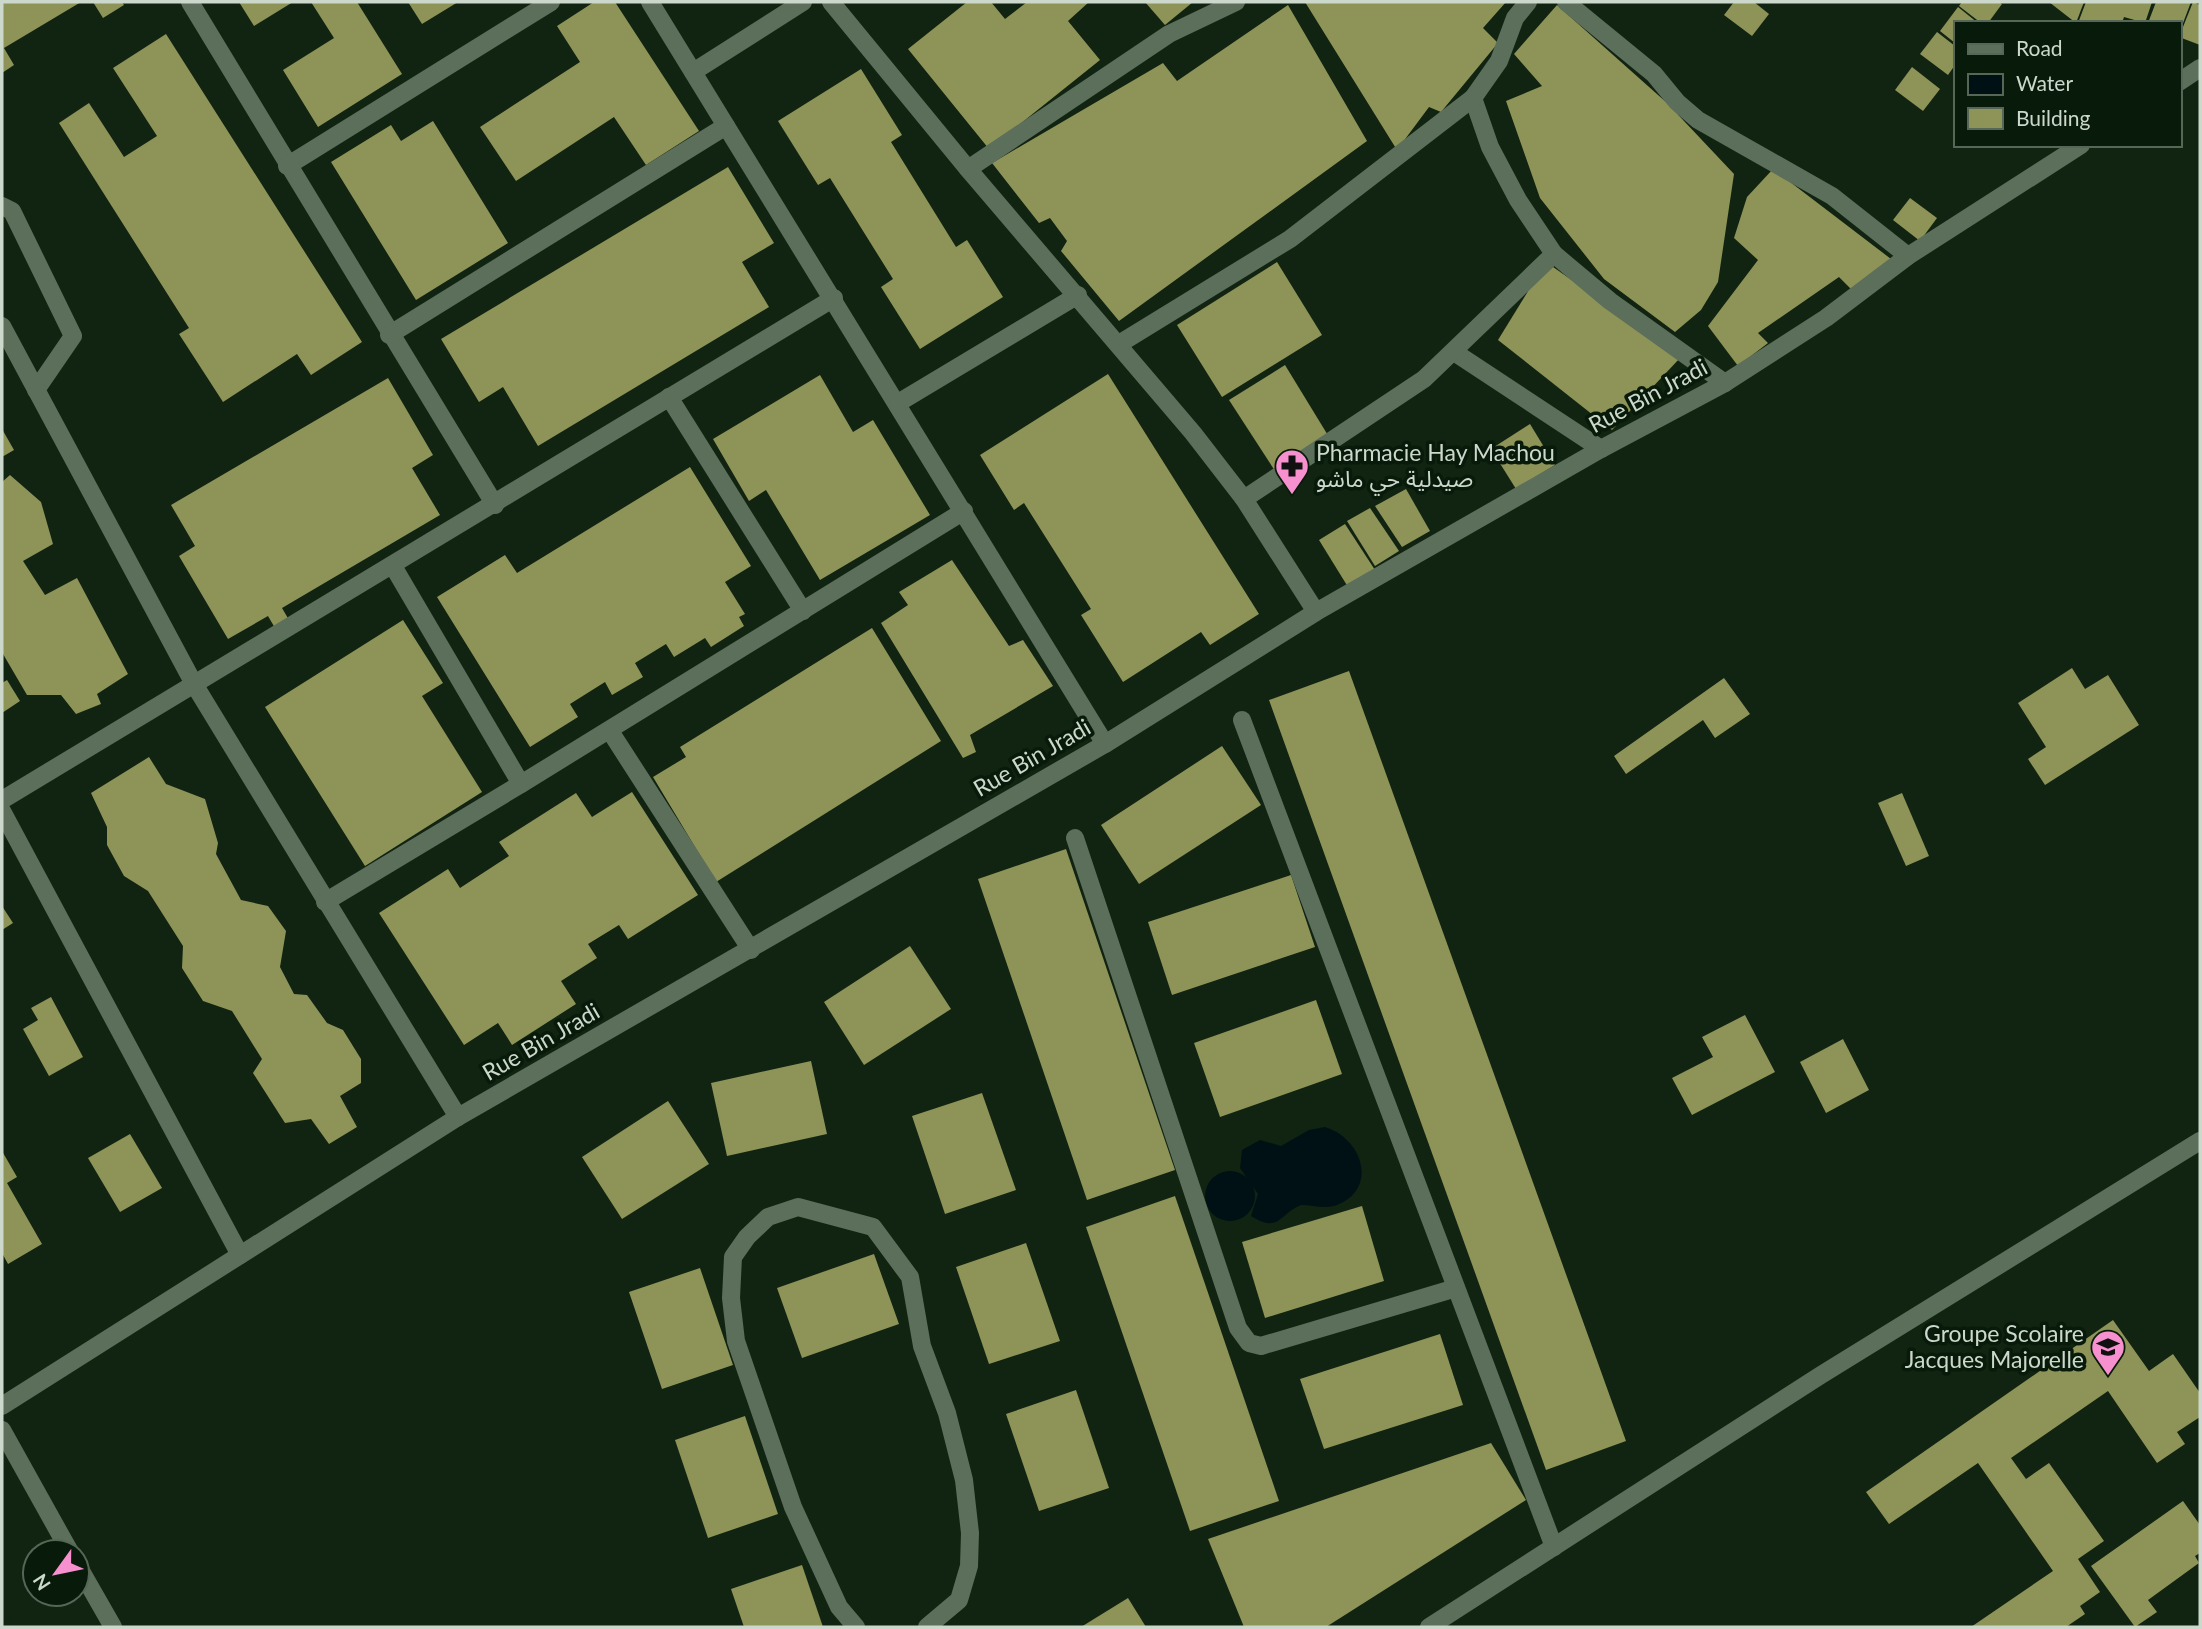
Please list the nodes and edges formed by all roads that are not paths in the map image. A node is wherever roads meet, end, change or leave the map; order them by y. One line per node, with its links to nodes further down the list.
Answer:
1 (190, 2): 15 (street)
2 (551, 2): 15 (street)
3 (650, 2): 10 (street)
4 (803, 2): 10 (street)
5 (831, 2): 16 (street)
6 (1236, 2): 16 (street)
7 (1528, 2): 12 (street)
8 (1566, 2): 19 (street)
9 (2200, 68): 11 (street)
10 (692, 72): 13 (street)
11 (2181, 81)
12 (1473, 98): 18 (street); 24 (street)
13 (726, 125): 21 (street); 23 (street)
14 (2078, 147): 19 (street, Rue Bin Jradi)
15 (287, 166): 23 (street)
16 (968, 169): 20 (street)
17 (2, 206): 27 (street)
18 (1554, 254): 25 (street); 26 (street)
19 (1909, 256): 26 (street, Rue Bin Jradi)
20 (1077, 295): 24 (street); 29 (street)
21 (834, 298): 28 (street); 29 (street)
22 (2, 326): 27 (street)
23 (389, 335): 32 (street)
24 (1119, 344): 31 (street)
25 (1454, 352): 30 (street); 31 (street)
26 (1725, 383): 30 (street, Rue Bin Jradi)
27 (36, 390): 37 (street)
28 (668, 397): 32 (street); 35 (street)
29 (898, 403): 33 (street)
30 (1601, 449): 36 (street, Rue Bin Jradi)
31 (1244, 499): 36 (street)
32 (495, 505): 34 (street)
33 (964, 511): 35 (street); 40 (street)
34 (393, 566): 37 (street); 41 (street)
35 (803, 611): 39 (street)
36 (1316, 612): 40 (street, Rue Bin Jradi)
37 (194, 684): 42 (street); 45 (street)
38 (1242, 720): 50 (street)
39 (610, 731): 41 (street); 46 (street)
40 (1105, 744): 46 (street, Rue Bin Jradi)
41 (521, 784): 45 (street)
42 (2, 800)
43 (2, 811): 49 (street)
44 (1075, 838): 50 (street)
45 (325, 902): 47 (street)
46 (751, 950): 47 (street, Rue Bin Jradi)
47 (458, 1117): 49 (street, Rue Bin Jradi)
48 (2200, 1142): 54 (street)
49 (240, 1255): 51 (street, Rue Bin Jradi)
50 (1456, 1288): 54 (street)
51 (2, 1406)
52 (2, 1430): 53 (street)
53 (63, 1538)
54 (1554, 1547): 59 (street)
55 (91, 1588): 56 (street)
56 (113, 1627)
57 (856, 1627): 58 (street)
58 (927, 1627)
59 (1429, 1627)

